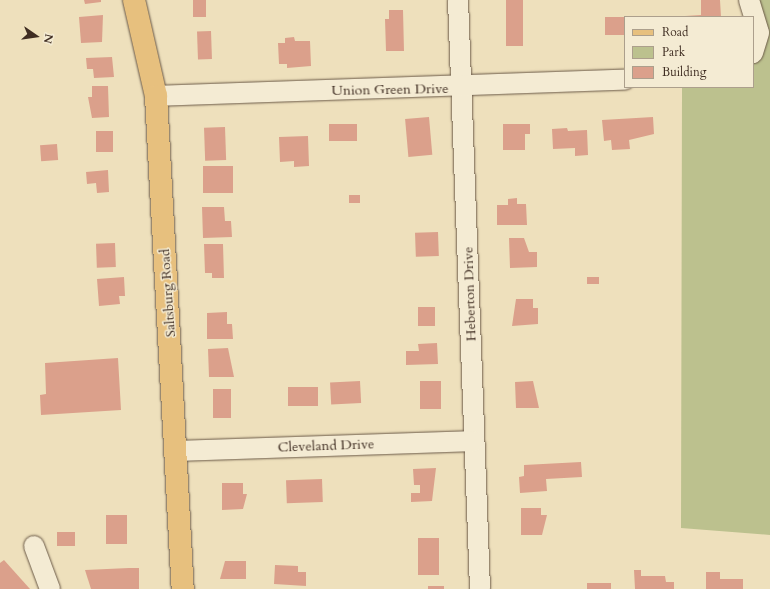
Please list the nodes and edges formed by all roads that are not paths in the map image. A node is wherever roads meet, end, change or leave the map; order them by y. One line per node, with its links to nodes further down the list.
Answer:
1 (134, 0): 9 (main road, Saltsburg Road)
2 (458, 0): 8 (street, Heberton Drive)
3 (749, 0): 5 (street)
4 (754, 16): 6 (street)
5 (754, 16)
6 (754, 50)
7 (624, 80): 8 (street, Union Green Drive)
8 (463, 88): 9 (street, Union Green Drive); 10 (street, Heberton Drive)
9 (156, 96): 11 (main road, Saltsburg Road)
10 (474, 441): 11 (street, Cleveland Drive); 15 (street, Heberton Drive)
11 (178, 451): 14 (main road, Saltsburg Road)
12 (34, 546): 13 (street)
13 (50, 589)
14 (183, 589)
15 (480, 589)

